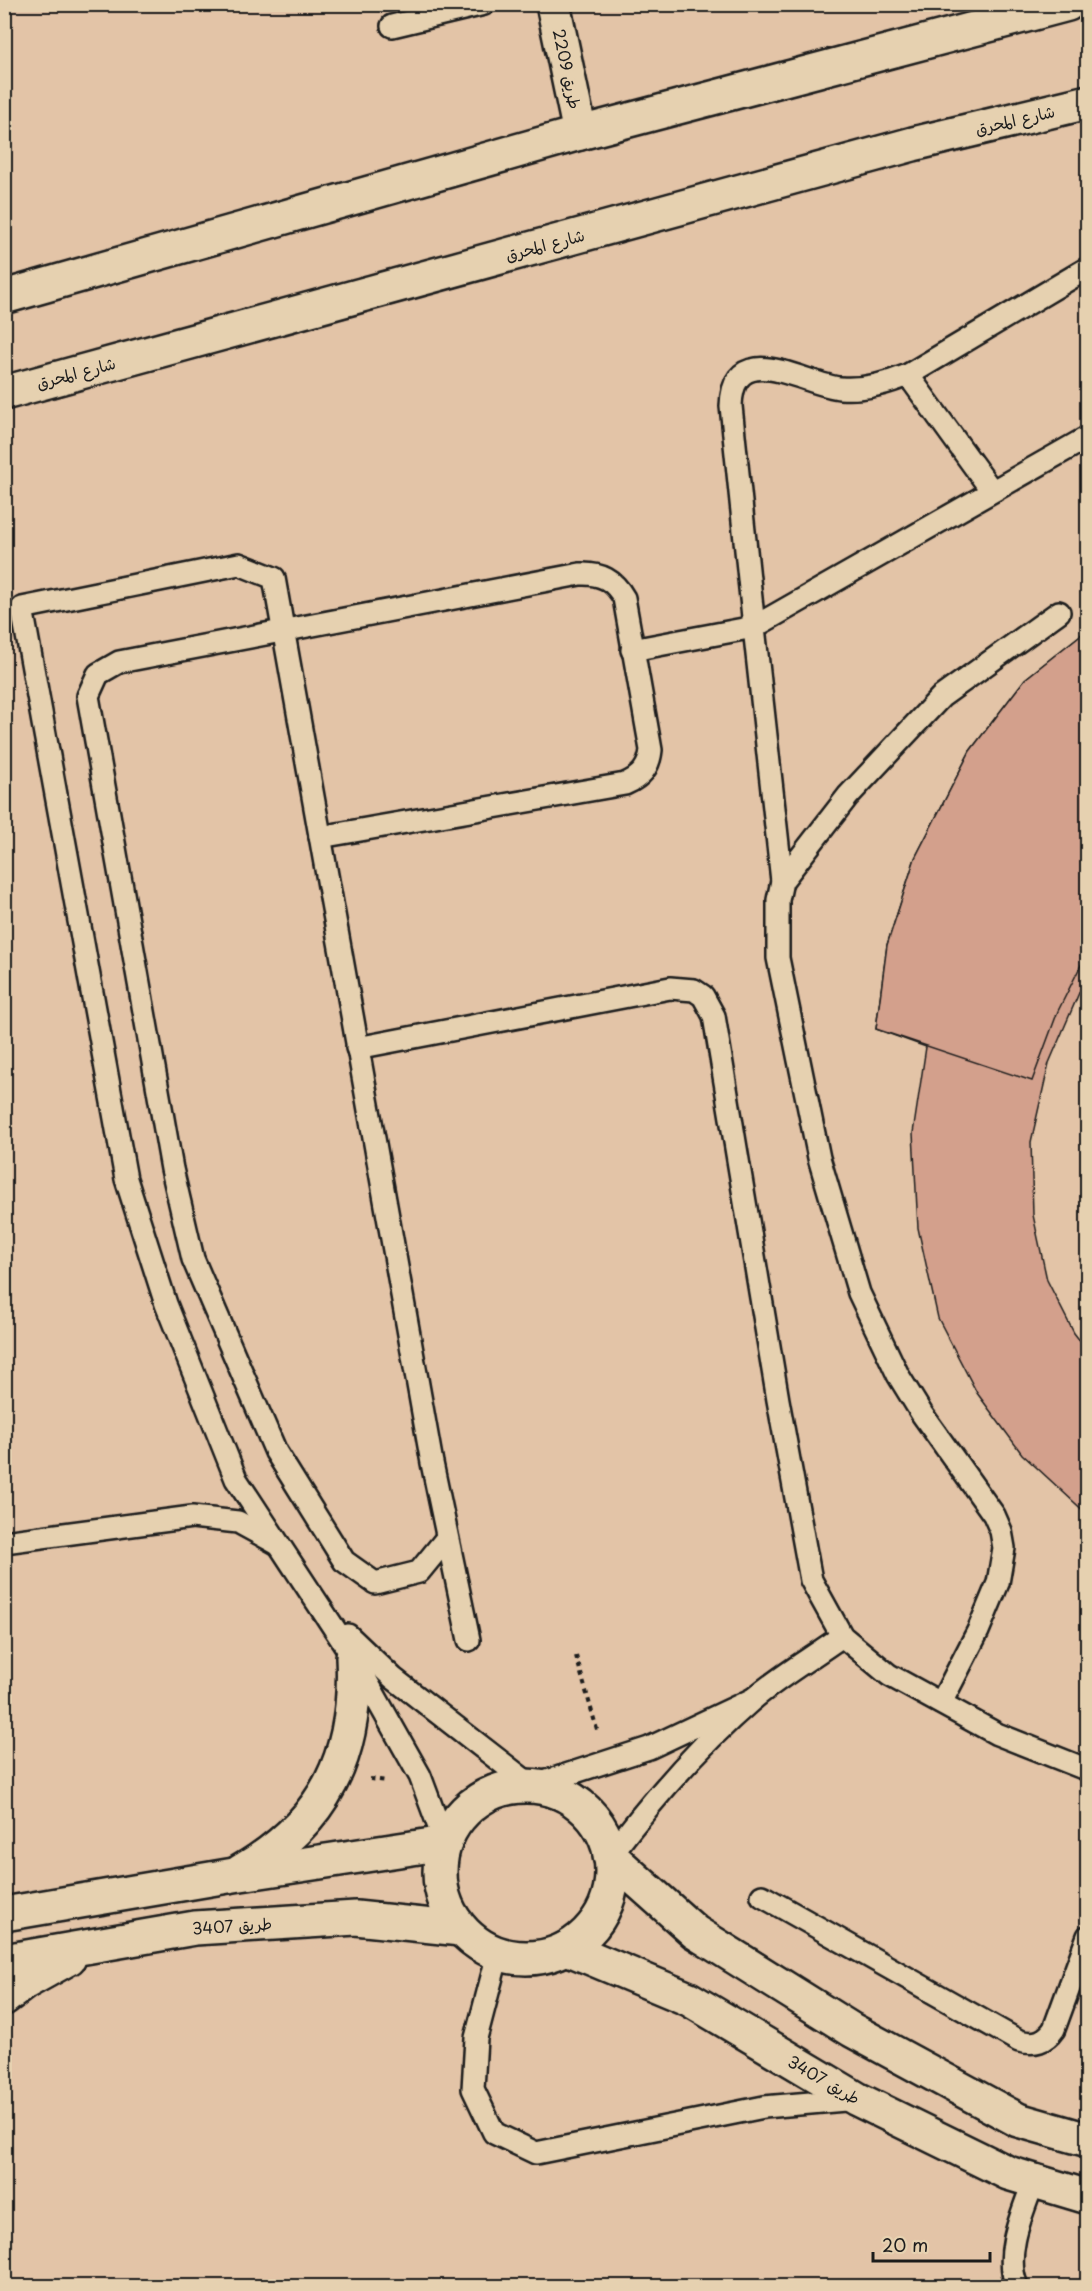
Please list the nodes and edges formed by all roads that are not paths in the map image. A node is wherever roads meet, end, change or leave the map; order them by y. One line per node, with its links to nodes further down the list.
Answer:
1 (484, 4): 4 (lane)
2 (553, 4): 6 (street, طريق 2209)
3 (1068, 4): 6 (street)
4 (392, 26)
5 (1088, 102): 10 (street, شارع المحرق)
6 (580, 133): 8 (street)
7 (1088, 268): 9 (lane)
8 (4, 297)
9 (908, 375): 12 (lane); 14 (lane)
10 (4, 393)
11 (1088, 437): 12 (lane)
12 (992, 492): 14 (lane)
13 (1059, 612): 18 (lane)
14 (754, 627): 16 (lane); 18 (lane)
15 (283, 631): 16 (lane); 17 (lane); 20 (lane); 22 (lane)
16 (633, 656): 17 (lane)
17 (320, 837): 19 (lane)
18 (782, 881): 28 (lane)
19 (357, 1048): 20 (lane); 24 (lane)
20 (447, 1539): 25 (lane)
21 (4, 1542): 22 (lane)
22 (280, 1545): 23 (lane)
23 (324, 1612): 26 (lane); 30 (lane)
24 (843, 1636): 27 (lane); 28 (lane)
25 (470, 1640)
26 (353, 1657): 31 (lane); 33 (street)
27 (753, 1699): 30 (lane); 32 (lane)
28 (940, 1703): 29 (lane)
29 (1088, 1770)
30 (532, 1786): 31 (street); 32 (street)
31 (445, 1843): 33 (street); 38 (street)
32 (610, 1856): 41 (street); 46 (street)
33 (234, 1875): 36 (street)
34 (4, 1895): 36 (street)
35 (762, 1896): 39 (lane)
36 (43, 1909): 37 (street)
37 (4, 1914)
38 (461, 1929): 40 (street, طريق 3407); 42 (street)
39 (1088, 1936)
40 (92, 1945): 43 (street, طريق 3407); 44 (street)
41 (567, 1948): 42 (street); 45 (street, طريق 3407)
42 (498, 1954): 45 (lane)
43 (4, 1961)
44 (4, 1998)
45 (857, 2099): 47 (street, طريق 3407)
46 (1088, 2140)
47 (1034, 2181): 48 (street, طريق 3407); 49 (lane)
48 (1088, 2197)
49 (1017, 2286)

